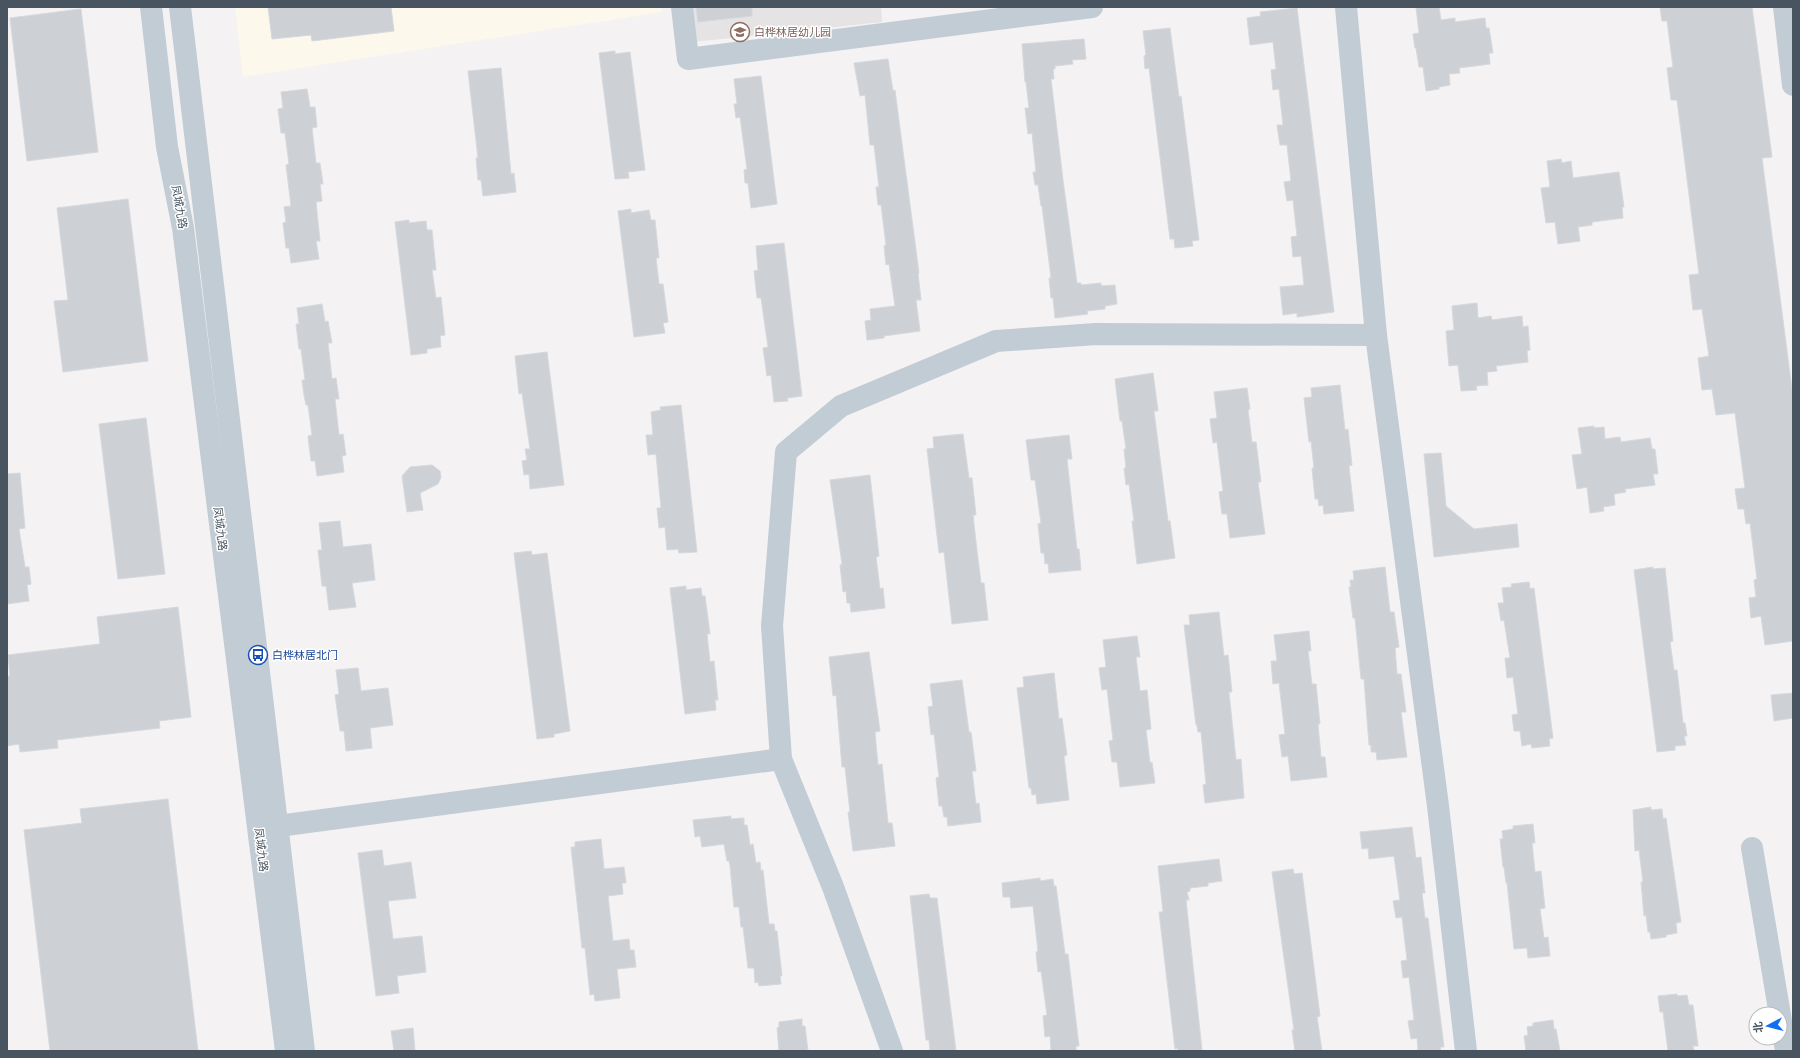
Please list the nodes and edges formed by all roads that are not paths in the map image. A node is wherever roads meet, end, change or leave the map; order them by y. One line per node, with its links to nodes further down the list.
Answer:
1 (151, 7): 12 (street, 凤城九路)
2 (180, 7): 10 (street, 凤城九路)
3 (682, 7): 4 (street)
4 (1092, 7)
5 (1346, 7): 8 (street)
6 (1784, 7): 7 (street)
7 (1793, 85)
8 (1376, 335): 9 (street); 15 (street)
9 (781, 759): 10 (street); 14 (street)
10 (278, 826): 13 (street, 凤城九路)
11 (1752, 848): 16 (street)
12 (286, 1051)
13 (304, 1051)
14 (892, 1051)
15 (1466, 1051)
16 (1786, 1051)

